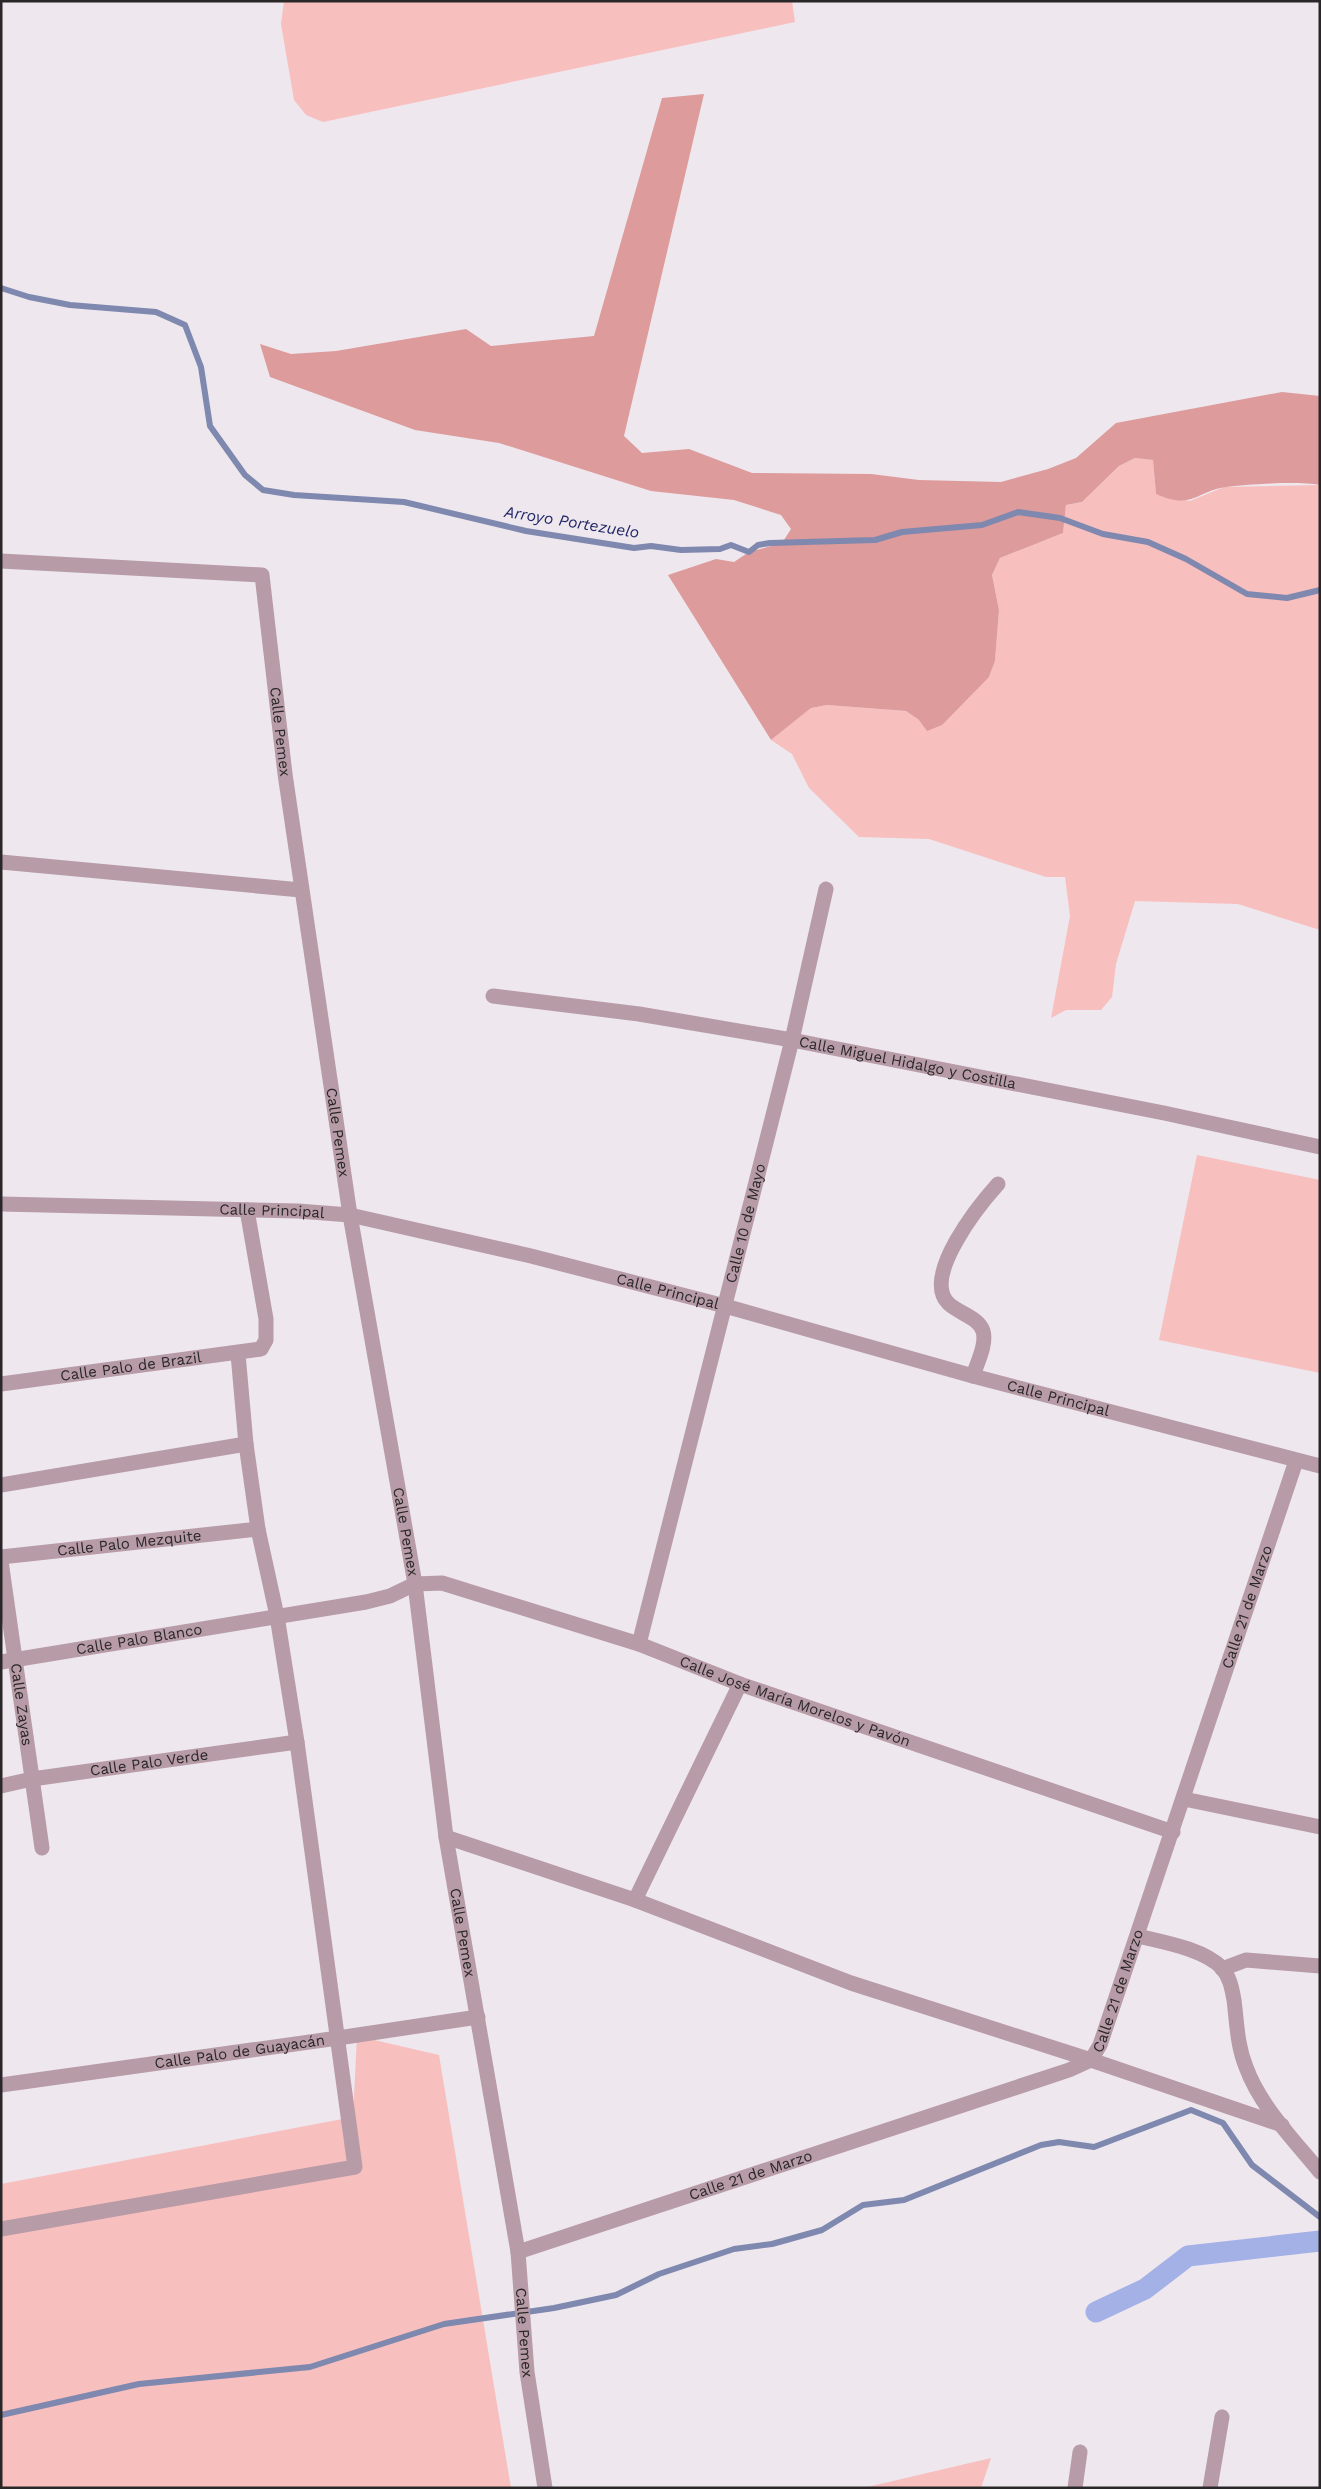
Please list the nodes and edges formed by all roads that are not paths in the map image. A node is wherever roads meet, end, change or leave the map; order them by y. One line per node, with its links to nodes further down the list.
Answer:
1 (1, 561): 4 (street, Calle Pemex)
2 (1, 862): 4 (street)
3 (826, 889): 6 (street, Calle 10 de Mayo)
4 (301, 890): 11 (street, Calle Pemex)
5 (493, 996): 6 (street, Calle Miguel Hidalgo y Costilla)
6 (792, 1040): 7 (street, Calle Miguel Hidalgo y Costilla); 12 (street, Calle 10 de Mayo)
7 (1320, 1147)
8 (998, 1184): 14 (street)
9 (1, 1204): 10 (street, Calle Principal)
10 (247, 1210): 11 (street, Calle Principal); 13 (street, Calle Palo de Brazil)
11 (350, 1215): 12 (street, Calle Principal); 22 (street, Calle Pemex)
12 (725, 1306): 14 (street, Calle Principal); 24 (street, Calle 10 de Mayo)
13 (238, 1354): 15 (street, Calle Palo de Brazil); 16 (street)
14 (973, 1376): 17 (street, Calle Principal)
15 (1, 1384)
16 (246, 1444): 19 (street); 20 (street)
17 (1296, 1461): 18 (street, Calle Principal); 30 (street, Calle 21 de Marzo)
18 (1320, 1466)
19 (1, 1485)
20 (258, 1529): 21 (street, Calle Palo Mezquite); 23 (street)
21 (1, 1559): 25 (street, Calle Zayas)
22 (415, 1584): 23 (street, Calle Palo Blanco); 24 (street, Calle José María Morelos y Pavón); 33 (street, Calle Pemex)
23 (277, 1616): 25 (street, Calle Palo Blanco); 27 (street)
24 (639, 1644): 26 (street, Calle José María Morelos y Pavón)
25 (8, 1661): 28 (street, Calle Zayas)
26 (740, 1684): 32 (street, Calle José María Morelos y Pavón); 35 (street)
27 (297, 1742): 28 (street, Calle Palo Verde); 40 (street)
28 (32, 1779): 29 (street, Calle Palo Verde); 34 (street, Calle Zayas)
29 (1, 1786)
30 (1184, 1799): 31 (street); 32 (street, Calle 21 de Marzo)
31 (1320, 1827)
32 (1173, 1832): 36 (street, Calle 21 de Marzo)
33 (446, 1838): 35 (street); 39 (street, Calle Pemex)
34 (42, 1848)
35 (635, 1900): 41 (street)
36 (1138, 1936): 38 (street); 41 (street, Calle 21 de Marzo)
37 (1320, 1966): 38 (street)
38 (1222, 1969): 43 (street)
39 (478, 2017): 40 (street, Calle Palo de Guayacán); 46 (street, Calle Pemex)
40 (338, 2038): 42 (street, Calle Palo de Guayacán); 45 (street)
41 (1091, 2060): 43 (street); 46 (street, Calle 21 de Marzo)
42 (1, 2084)
43 (1282, 2125): 44 (street)
44 (1320, 2172)
45 (1, 2229)
46 (518, 2252): 49 (street, Calle Pemex)
47 (1222, 2417): 51 (street)
48 (1080, 2452): 50 (street)
49 (545, 2488)
50 (1075, 2488)
51 (1210, 2488)

